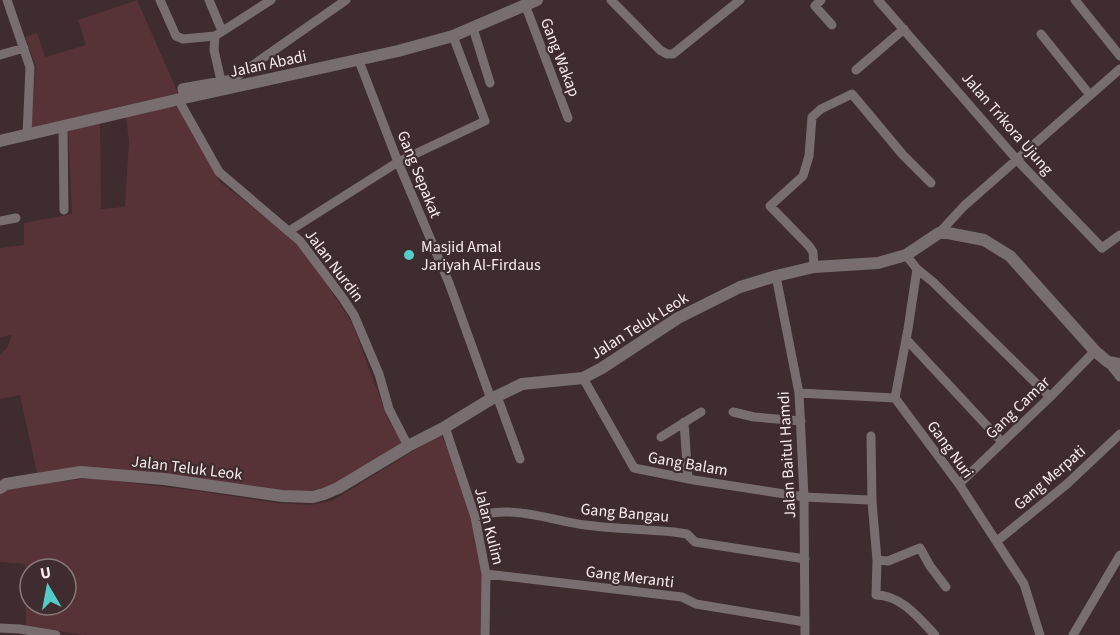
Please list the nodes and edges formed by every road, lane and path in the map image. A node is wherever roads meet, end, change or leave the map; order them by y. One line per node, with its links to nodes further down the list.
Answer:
1 (7, 0): 22 (street)
2 (160, 0): 19 (street)
3 (209, 0): 19 (street)
4 (271, 0): 13 (street)
5 (346, 0): 29 (street)
6 (537, 0): 14 (street, Jalan Abadi)
7 (612, 0): 15 (street)
8 (722, 0): 15 (street)
9 (740, 0): 15 (street)
10 (821, 0): 16 (street)
11 (878, 0): 18 (street, Jalan Trikora Ujung)
12 (1075, 0): 24 (street)
13 (258, 4): 19 (street)
14 (526, 7): 17 (street, Jalan Abadi); 32 (street, Gang Wakap)
15 (730, 8)
16 (832, 25)
17 (473, 28): 21 (street, Jalan Abadi); 28 (street)
18 (904, 29): 27 (street); 36 (street, Jalan Trikora Ujung)
19 (219, 33): 29 (street)
20 (1041, 34): 31 (street)
21 (453, 36): 25 (street, Jalan Abadi); 37 (street)
22 (24, 48): 23 (street); 34 (street)
23 (0, 55)
24 (1120, 56)
25 (359, 61): 29 (street, Jalan Abadi); 37 (street, Gang Sepakat)
26 (1120, 69): 31 (street)
27 (856, 70)
28 (490, 83)
29 (222, 86): 30 (street, Jalan Abadi)
30 (181, 95): 33 (street, Jalan Abadi); 42 (street, Jalan Nurdin)
31 (1090, 95): 36 (street)
32 (568, 118)
33 (63, 128): 34 (street, Jalan Abadi); 39 (street)
34 (27, 135): 35 (street, Jalan Abadi)
35 (0, 141)
36 (1018, 160): 43 (street); 44 (street, Jalan Trikora Ujung)
37 (398, 162): 42 (street); 56 (street, Gang Sepakat)
38 (931, 183): 46 (street)
39 (64, 210)
40 (16, 218): 41 (street)
41 (0, 221)
42 (289, 231): 67 (street, Jalan Nurdin)
43 (939, 233): 45 (street, Jalan Teluk Leok); 50 (street)
44 (1120, 235)
45 (906, 255): 46 (street, Jalan Teluk Leok); 47 (street)
46 (814, 267): 48 (street, Jalan Teluk Leok)
47 (917, 269): 49 (street); 55 (street)
48 (776, 276): 53 (street, Jalan Teluk Leok); 54 (street, Jalan Baitul Hamdi)
49 (906, 339): 57 (street); 66 (street)
50 (1095, 351): 51 (street); 55 (street, Gang Camar)
51 (1114, 363): 52 (street)
52 (1120, 377)
53 (583, 378): 56 (street, Jalan Teluk Leok); 69 (street, Gang Balam)
54 (799, 393): 57 (street); 60 (street, Jalan Baitul Hamdi)
55 (1050, 397): 66 (street, Gang Camar)
56 (494, 398): 62 (street, Jalan Teluk Leok); 68 (street, Gang Sepakat)
57 (896, 398): 70 (street, Gang Nuri)
58 (701, 412): 61 (street)
59 (733, 412): 60 (street)
60 (801, 421): 72 (street, Jalan Baitul Hamdi)
61 (684, 422): 64 (street); 69 (street)
62 (445, 428): 67 (street, Jalan Teluk Leok); 74 (street, Jalan Kulim)
63 (1120, 434): 75 (street, Gang Merpati)
64 (661, 436)
65 (870, 436): 73 (street)
66 (1002, 442): 70 (street, Gang Camar)
67 (408, 446): 71 (street, Jalan Teluk Leok)
68 (520, 459)
69 (688, 479): 72 (street, Gang Balam)
70 (958, 484): 75 (street, Gang Nuri)
71 (0, 488)
72 (804, 497): 73 (street, Gang Balam); 77 (street, Jalan Baitul Hamdi)
73 (872, 502): 78 (street)
74 (475, 517): 77 (street, Gang Bangau); 79 (street, Jalan Kulim)
75 (997, 541): 87 (street, Gang Nuri)
76 (1120, 555): 88 (street)
77 (805, 559): 81 (street, Jalan Baitul Hamdi)
78 (877, 560): 80 (street); 86 (street)
79 (486, 574): 81 (street, Gang Meranti); 84 (street, Jalan Kulim)
80 (946, 587)
81 (805, 622): 85 (street, Jalan Baitul Hamdi)
82 (0, 628): 83 (street)
83 (56, 635)
84 (485, 635)
85 (805, 635)
86 (935, 635)
87 (1040, 635)
88 (1073, 635)

